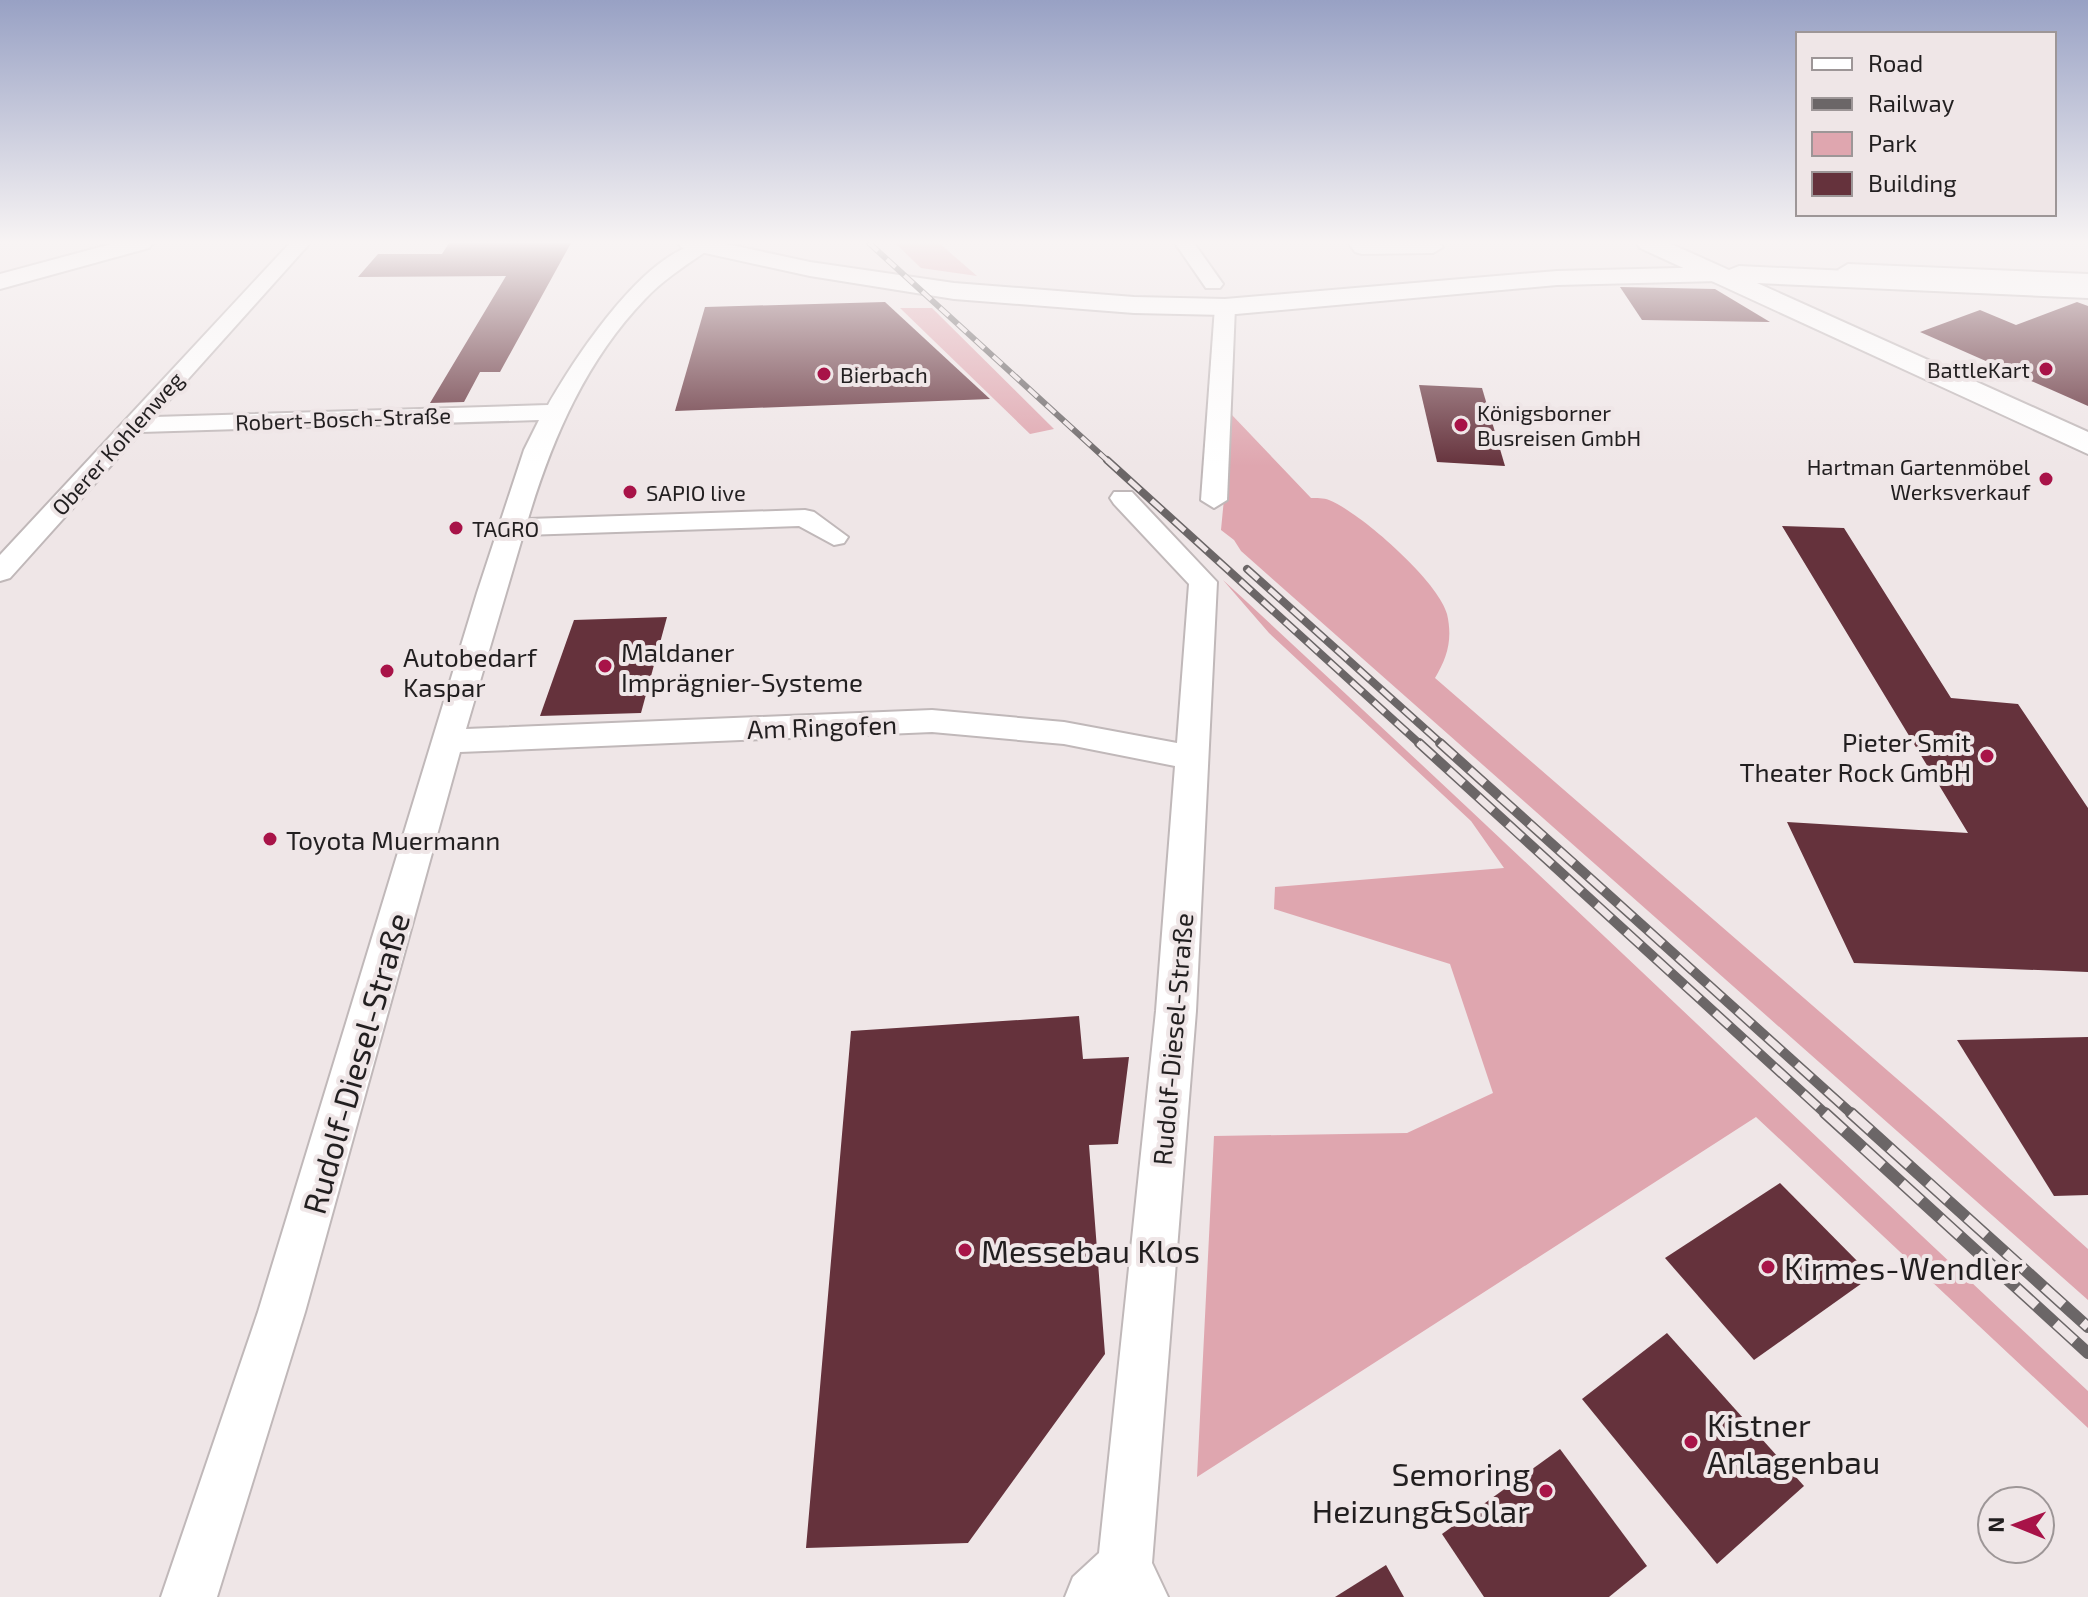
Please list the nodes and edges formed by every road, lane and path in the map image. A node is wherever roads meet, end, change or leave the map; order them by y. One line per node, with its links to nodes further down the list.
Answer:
1 (232, 318): 6 (street, Oberer Kohlenweg)
2 (621, 318): 5 (street, Rudolf-Diesel-Straße)
3 (1224, 318): 9 (street)
4 (1813, 318): 7 (main road)
5 (553, 412): 6 (street, Robert-Bosch-Straße); 10 (street, Rudolf-Diesel-Straße)
6 (133, 425): 12 (street, Oberer Kohlenweg)
7 (2088, 444)
8 (1123, 498): 14 (street, Rudolf-Diesel-Straße)
9 (1214, 500)
10 (512, 527): 11 (street); 13 (street, Rudolf-Diesel-Straße)
11 (834, 537)
12 (0, 572)
13 (449, 741): 14 (street, Am Ringofen); 16 (street, Rudolf-Diesel-Straße)
14 (1192, 758): 15 (street, Rudolf-Diesel-Straße)
15 (1119, 1587)
16 (189, 1597)

